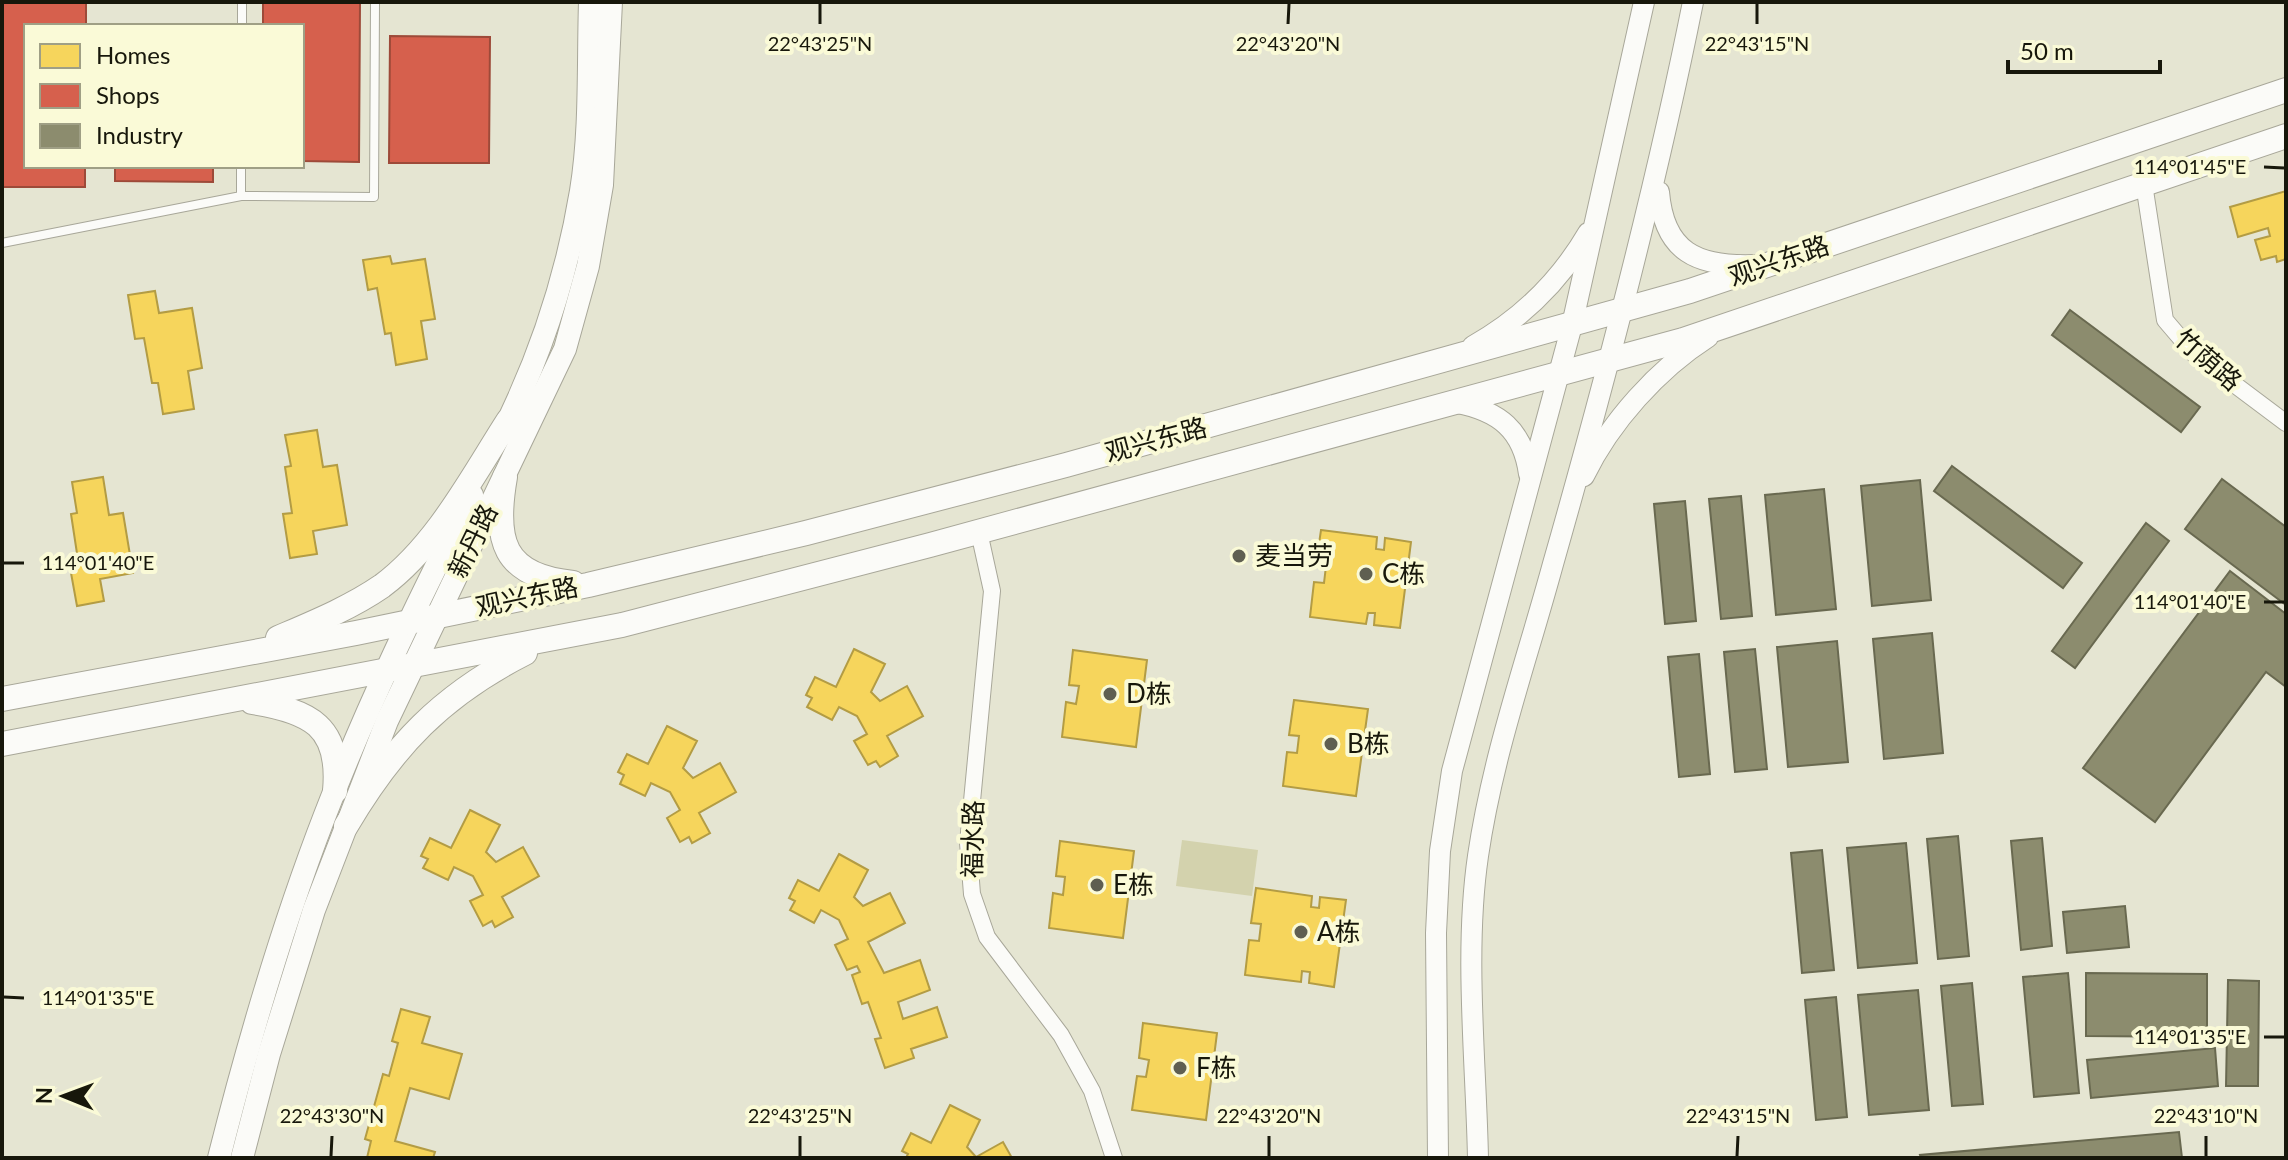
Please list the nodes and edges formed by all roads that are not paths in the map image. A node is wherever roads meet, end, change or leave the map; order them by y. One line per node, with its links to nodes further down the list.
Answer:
1 (242, 2): 7 (lane)
2 (375, 2): 13 (lane)
3 (590, 2): 24 (main road, 新丹路)
4 (611, 2): 26 (main road, 新丹路)
5 (1644, 2): 14 (street)
6 (1693, 2): 10 (street)
7 (242, 24)
8 (2286, 90): 16 (main road, 观兴东路)
9 (2286, 136): 12 (main road, 观兴东路)
10 (1661, 162): 16 (street); 17 (street)
11 (241, 168): 13 (lane)
12 (2144, 184): 19 (main road, 观兴东路); 25 (street, 竹荫路)
13 (241, 196): 15 (lane)
14 (1598, 216): 18 (street); 20 (street)
15 (2, 243)
16 (1766, 265): 17 (main road, 观兴东路)
17 (1622, 310): 18 (main road, 观兴东路); 21 (street)
18 (1572, 325): 20 (main road, 观兴东路); 22 (street)
19 (1728, 325): 21 (main road, 观兴东路); 28 (street)
20 (1451, 359): 30 (main road, 观兴东路)
21 (1607, 360): 22 (main road, 观兴东路); 28 (street)
22 (1558, 375): 23 (main road, 观兴东路); 27 (street)
23 (1457, 403): 27 (street); 29 (main road, 观兴东路)
24 (508, 421): 32 (main road, 新丹路); 34 (main road)
25 (2286, 423)
26 (505, 477): 30 (main road); 31 (main road, 新丹路)
27 (1530, 479): 45 (street)
28 (1567, 512): 46 (street)
29 (979, 532): 33 (main road, 观兴东路); 44 (street, 福水路)
30 (588, 585): 31 (main road, 观兴东路)
31 (436, 617): 32 (main road, 观兴东路); 35 (main road, 新丹路)
32 (410, 622): 34 (main road, 观兴东路); 36 (main road, 新丹路)
33 (555, 639): 35 (main road, 观兴东路); 41 (main road)
34 (235, 656): 37 (main road, 观兴东路)
35 (412, 667): 36 (main road, 观兴东路); 41 (main road, 新丹路)
36 (387, 672): 38 (main road, 观兴东路); 40 (main road, 新丹路)
37 (2, 699)
38 (230, 699): 39 (main road, 观兴东路); 40 (main road)
39 (2, 744)
40 (335, 791): 42 (main road, 新丹路)
41 (346, 826): 43 (main road, 新丹路)
42 (219, 1158)
43 (242, 1158)
44 (1114, 1158)
45 (1438, 1158)
46 (1478, 1158)

